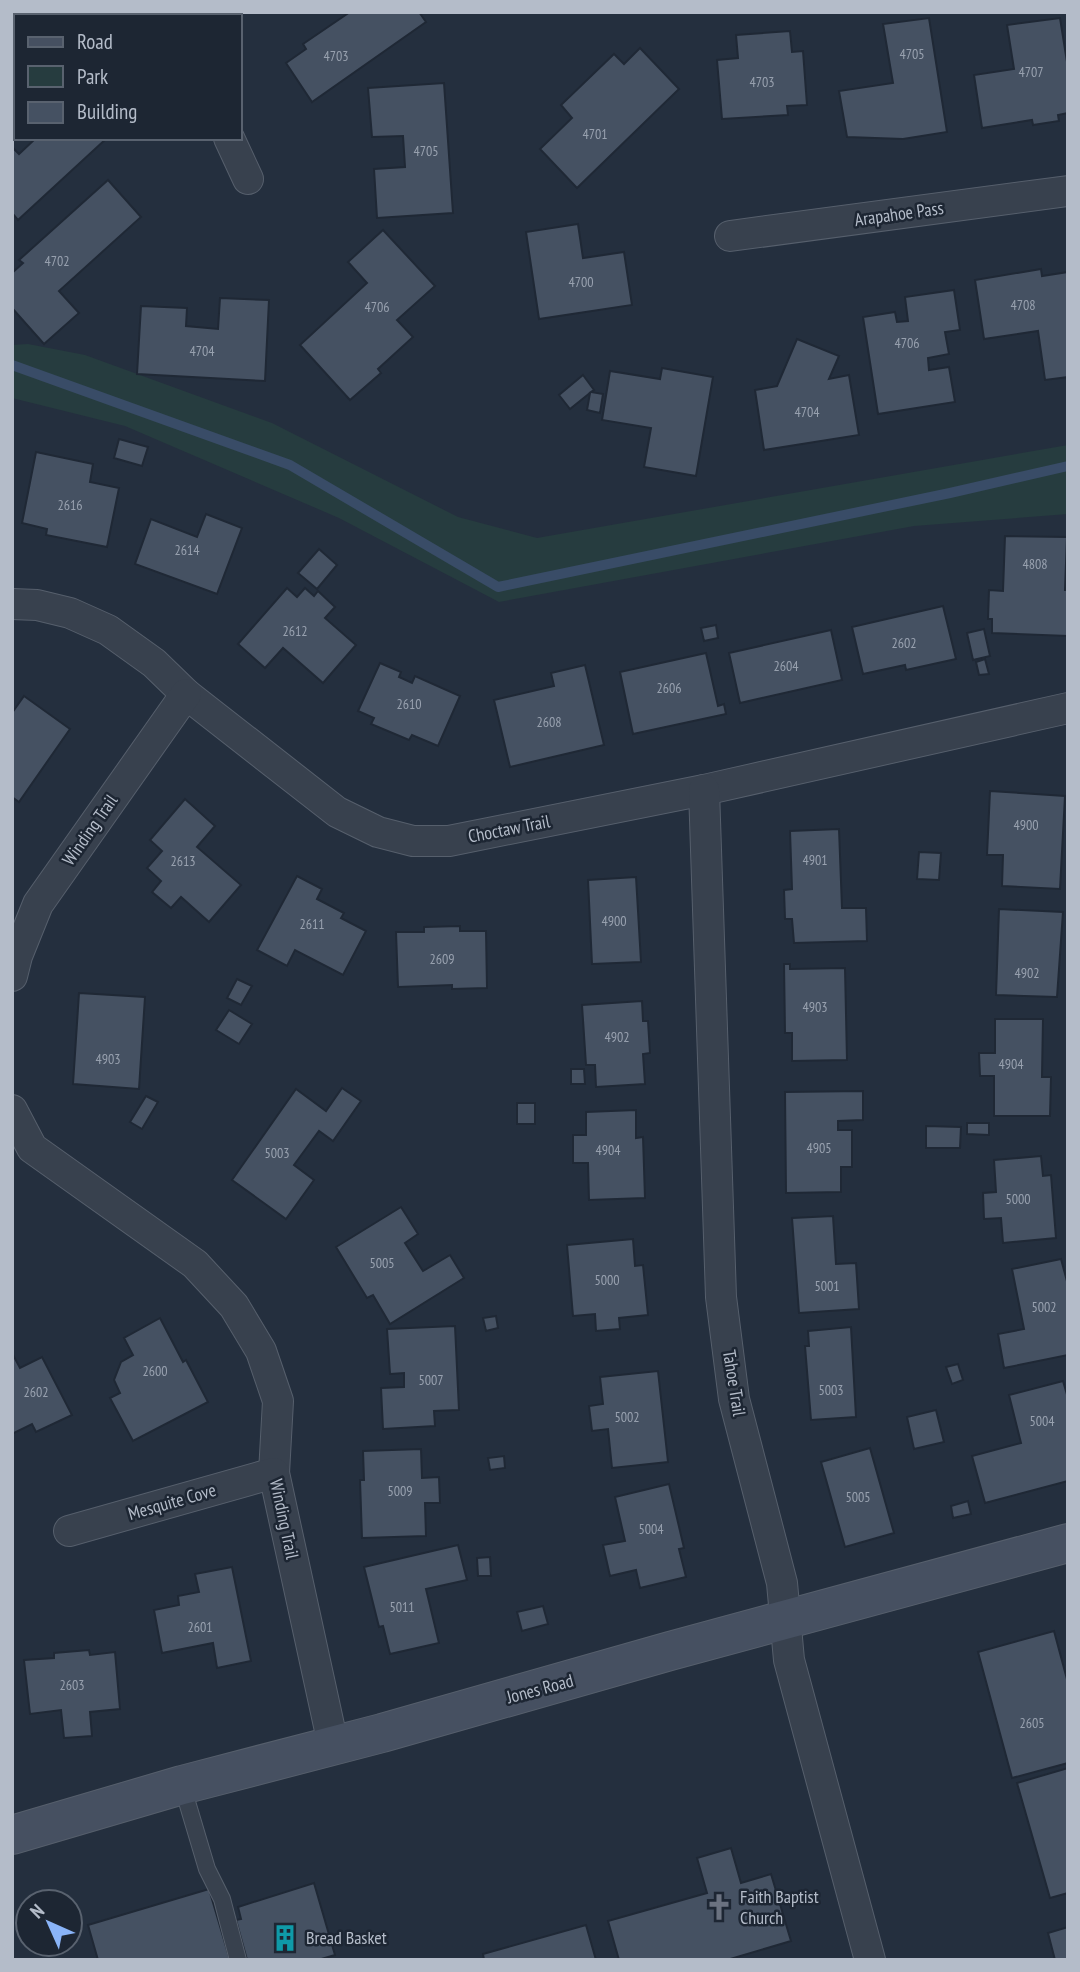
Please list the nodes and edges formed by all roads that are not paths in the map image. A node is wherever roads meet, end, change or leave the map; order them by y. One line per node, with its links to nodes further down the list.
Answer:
1 (230, 140): 2 (street)
2 (248, 179)
3 (1068, 191): 4 (street, Arapahoe Pass)
4 (730, 236)
5 (12, 604): 6 (street, Choctaw Trail)
6 (186, 694): 8 (street, Choctaw Trail); 9 (street, Winding Trail)
7 (1068, 708): 8 (street, Choctaw Trail)
8 (704, 790): 14 (street, Tahoe Trail)
9 (12, 976)
10 (12, 1110): 11 (street, Winding Trail)
11 (274, 1473): 12 (street, Mesquite Cove); 15 (street, Winding Trail)
12 (69, 1531)
13 (1068, 1543): 14 (street, Jones Road)
14 (785, 1620): 15 (street, Jones Road); 19 (street, Tahoe Trail)
15 (333, 1744): 16 (street, Jones Road)
16 (182, 1785): 17 (street, Jones Road); 18 (lane)
17 (12, 1835)
18 (238, 1960)
19 (870, 1960)

